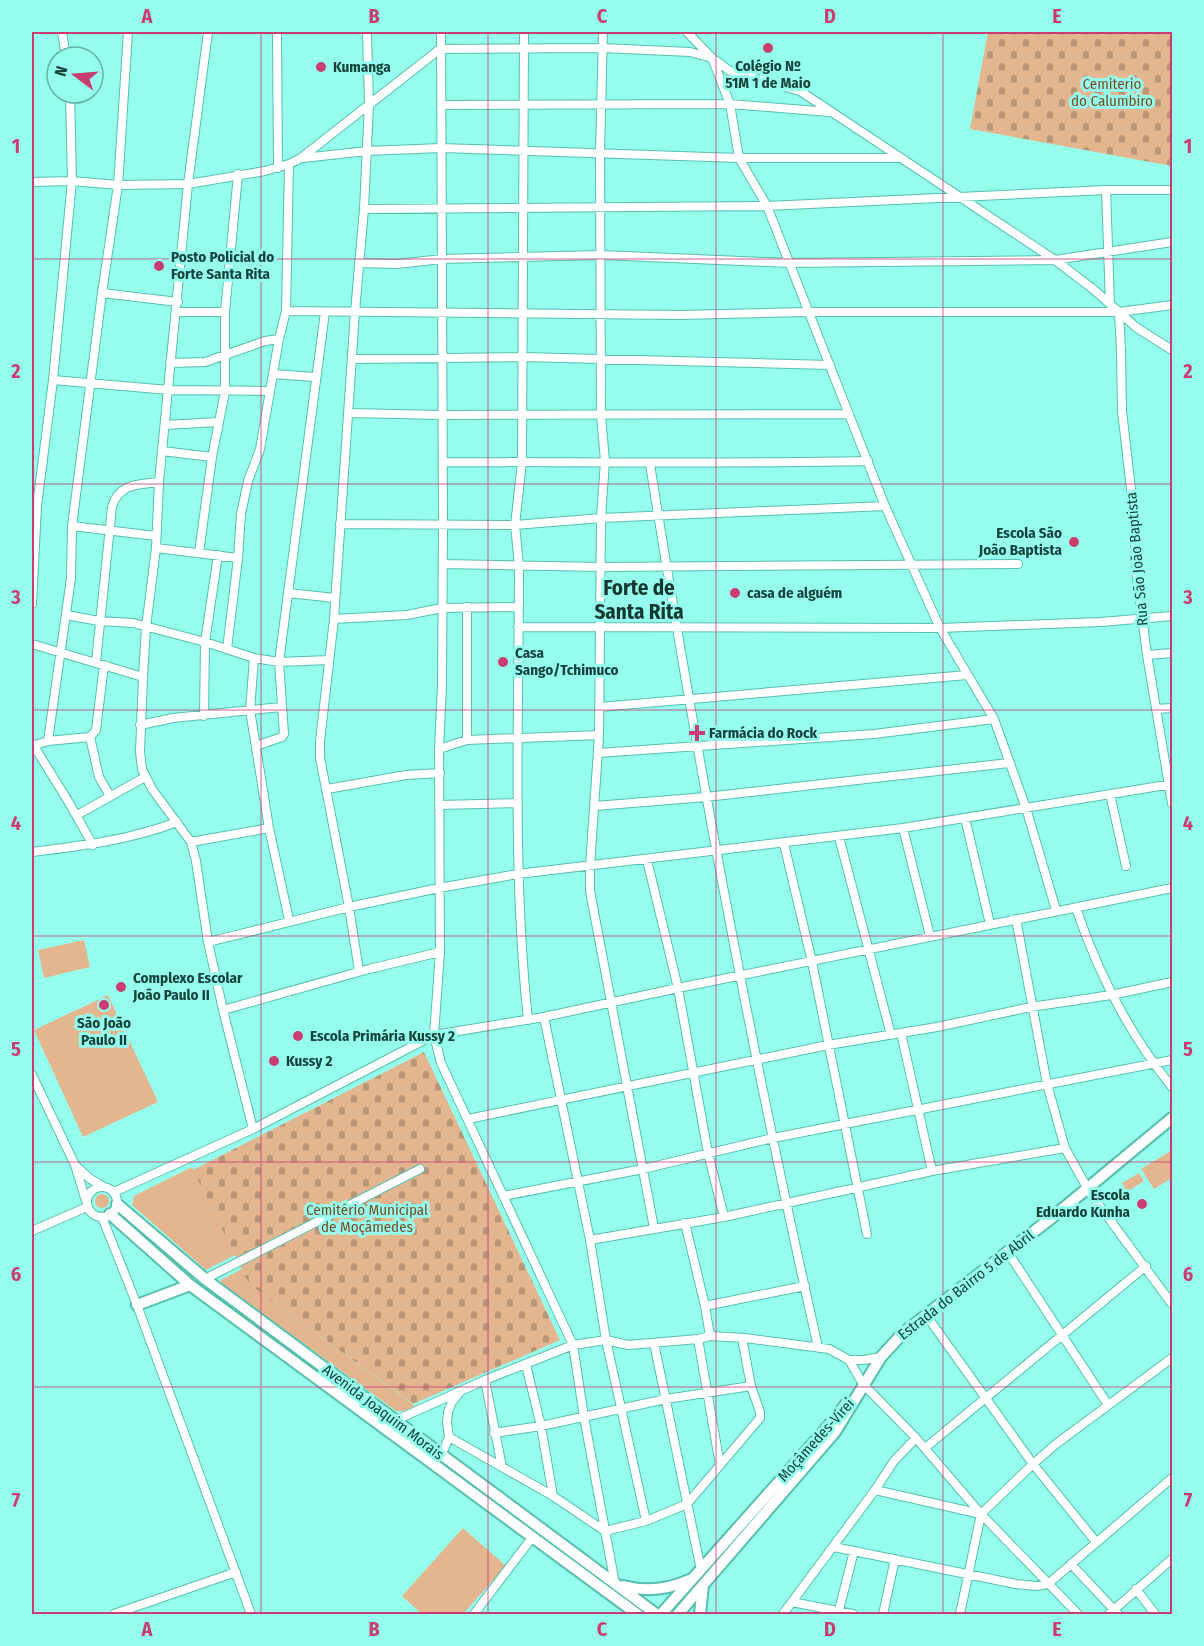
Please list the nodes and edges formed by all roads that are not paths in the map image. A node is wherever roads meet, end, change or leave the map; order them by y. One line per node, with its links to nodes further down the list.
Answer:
1 (128, 32): 33 (street)
2 (208, 32): 32 (street)
3 (277, 32): 28 (street)
4 (367, 32): 13 (street)
5 (441, 32): 10 (street)
6 (524, 32): 11 (street)
7 (603, 32): 9 (street)
8 (687, 32): 12 (street)
9 (603, 48): 11 (street); 12 (street); 18 (street)
10 (441, 49): 11 (street); 13 (street); 16 (street)
11 (524, 49): 17 (street)
12 (712, 58): 14 (street); 19 (street)
13 (369, 104): 21 (street); 24 (street)
14 (730, 104): 18 (street); 19 (street); 25 (street)
15 (70, 105): 31 (street)
16 (441, 105): 17 (street); 20 (street)
17 (524, 105): 18 (street); 22 (street)
18 (602, 105): 23 (street)
19 (830, 112): 26 (street)
20 (441, 148): 21 (street); 22 (street); 38 (street)
21 (367, 151): 24 (street); 41 (street)
22 (524, 151): 23 (street); 39 (street)
23 (600, 153): 25 (street); 40 (street)
24 (301, 158): 27 (street)
25 (739, 158): 26 (street); 37 (street)
26 (898, 158): 36 (street)
27 (289, 164): 28 (street); 54 (street)
28 (278, 168): 29 (street)
29 (238, 174): 32 (street); 56 (street)
30 (32, 182): 31 (street)
31 (72, 182): 33 (street); 75 (street)
32 (188, 184): 33 (street); 51 (street)
33 (118, 185): 50 (street)
34 (1106, 190): 35 (street); 36 (street); 43 (street)
35 (1173, 190)
36 (961, 198): 37 (street); 47 (street)
37 (767, 206): 40 (street); 49 (street)
38 (442, 208): 39 (street); 41 (street); 46 (street)
39 (524, 208): 40 (street); 44 (street)
40 (602, 208): 45 (street)
41 (364, 209): 48 (street)
42 (1173, 242): 43 (street)
43 (1109, 253): 47 (street); 52 (street)
44 (523, 255): 45 (street); 46 (street); 62 (street)
45 (602, 255): 49 (street); 63 (street)
46 (442, 258): 48 (street); 61 (street)
47 (1055, 260): 49 (street); 52 (street)
48 (359, 263): 58 (street)
49 (789, 263): 59 (street)
50 (102, 293): 51 (street); 76 (street)
51 (178, 302): 55 (street)
52 (1110, 304): 60 (street)
53 (1173, 304): 60 (street)
54 (286, 311): 57 (street); 64 (street)
55 (177, 312): 56 (street); 71 (street)
56 (225, 312): 66 (street)
57 (325, 312): 58 (street); 74 (street)
58 (355, 312): 61 (street); 69 (street)
59 (808, 312): 60 (street); 63 (street); 72 (street)
60 (1119, 312): 65 (street); 123 (street, Rua São João Baptista)
61 (442, 314): 62 (street); 68 (street)
62 (523, 314): 63 (street); 67 (street)
63 (601, 314): 70 (street)
64 (279, 339): 66 (street); 73 (street)
65 (1173, 350)
66 (225, 356): 71 (street); 79 (street)
67 (523, 357): 68 (street); 70 (street); 82 (street)
68 (443, 358): 69 (street); 84 (street)
69 (352, 359): 80 (street)
70 (602, 360): 72 (street); 83 (street)
71 (170, 363): 77 (street)
72 (830, 365): 81 (street)
73 (273, 374): 74 (street); 78 (street)
74 (315, 377): 114 (street)
75 (53, 380): 76 (street); 116 (street)
76 (90, 383): 77 (street); 101 (street)
77 (169, 390): 79 (street); 86 (street)
78 (270, 391): 79 (street); 107 (street)
79 (225, 392): 85 (street)
80 (349, 412): 84 (street); 98 (street)
81 (849, 414): 83 (street); 90 (street)
82 (522, 415): 83 (street); 84 (street); 92 (street)
83 (601, 415): 89 (street)
84 (443, 416): 91 (street)
85 (219, 422): 86 (street); 88 (street)
86 (165, 425): 87 (street)
87 (162, 451): 88 (street); 94 (street)
88 (212, 457): 105 (street)
89 (605, 461): 92 (street); 93 (street); 97 (street)
90 (868, 461): 93 (street); 95 (street)
91 (443, 462): 92 (street); 99 (street)
92 (522, 462): 100 (street)
93 (650, 464): 96 (street)
94 (159, 482): 102 (street); 103 (street)
95 (885, 506): 96 (street); 112 (street)
96 (658, 516): 97 (street); 111 (street)
97 (601, 518): 100 (street); 113 (street)
98 (340, 524): 99 (street); 115 (street)
99 (443, 524): 100 (street); 108 (street)
100 (515, 525): 110 (street)
101 (72, 526): 102 (street); 120 (street)
102 (110, 530): 103 (street); 124 (street)
103 (156, 536): 104 (street)
104 (156, 548): 105 (street); 125 (street)
105 (200, 553): 106 (street)
106 (218, 555): 107 (street); 130 (street)
107 (238, 558): 132 (street)
108 (443, 564): 110 (street); 118 (street)
109 (1018, 564): 112 (street)
110 (519, 566): 113 (street); 117 (street)
111 (665, 566): 112 (street); 113 (street); 128 (street)
112 (912, 566): 129 (street)
113 (602, 567): 127 (street)
114 (288, 593): 115 (street); 139 (street)
115 (335, 598): 122 (street)
116 (32, 604)
117 (519, 607): 119 (street); 126 (street)
118 (442, 608): 119 (street); 122 (street); 160 (street)
119 (467, 608): 155 (street)
120 (66, 615): 124 (street); 133 (street)
121 (1173, 616): 123 (street)
122 (334, 619): 137 (street)
123 (1142, 620): 129 (street); 135 (street, Rua São João Baptista)
124 (99, 621): 125 (street); 138 (street)
125 (146, 627): 130 (street); 142 (street)
126 (518, 627): 127 (street); 154 (street)
127 (601, 628): 128 (street); 145 (street)
128 (676, 628): 129 (street); 143 (street)
129 (940, 628): 141 (street)
130 (205, 642): 132 (street); 149 (street)
131 (32, 644): 133 (street)
132 (227, 649): 136 (street)
133 (61, 653): 138 (street); 156 (street)
134 (1173, 653): 135 (street)
135 (1147, 655): 147 (street, Rua São João Baptista)
136 (254, 658): 139 (street); 148 (street)
137 (329, 660): 139 (street); 166 (street)
138 (96, 662): 140 (street)
139 (279, 662): 144 (street)
140 (104, 665): 142 (street); 153 (street)
141 (967, 675): 143 (street); 150 (street)
142 (143, 677): 151 (street)
143 (688, 698): 145 (street); 158 (street)
144 (281, 707): 148 (street); 159 (street)
145 (600, 707): 152 (street)
146 (1173, 708): 147 (street)
147 (1156, 709): 165 (street, Rua São João Baptista)
148 (250, 710): 149 (street); 159 (street)
149 (204, 716): 151 (street)
150 (994, 719): 158 (street); 162 (street)
151 (140, 725): 164 (street)
152 (599, 735): 154 (street); 161 (street)
153 (90, 737): 156 (street); 168 (street)
154 (519, 737): 155 (street); 170 (street)
155 (467, 740): 160 (street)
156 (48, 741): 157 (street)
157 (32, 743): 175 (street)
158 (696, 745): 161 (street); 169 (street)
159 (256, 746): 178 (street)
160 (439, 749): 163 (street)
161 (598, 753): 173 (street)
162 (1009, 763): 169 (street); 174 (street)
163 (440, 773): 166 (street); 172 (street)
164 (145, 777): 168 (street); 177 (street)
165 (1171, 785): 167 (street); 171 (street, Rua São João Baptista)
166 (327, 789): 192 (street)
167 (1110, 794): 174 (street); 187 (street)
168 (110, 796): 175 (street)
169 (706, 797): 173 (street); 184 (street)
170 (518, 803): 172 (street); 189 (street)
171 (1173, 803)
172 (440, 805): 190 (street)
173 (595, 806): 188 (street)
174 (1026, 808): 176 (street); 194 (street)
175 (76, 814): 183 (street)
176 (965, 818): 179 (street); 197 (street)
177 (177, 822): 181 (street); 183 (street)
178 (269, 828): 181 (street); 196 (street)
179 (903, 828): 180 (street); 198 (street)
180 (839, 837): 182 (street); 200 (street)
181 (191, 842): 199 (street)
182 (783, 843): 184 (street); 202 (street)
183 (93, 845): 185 (street)
184 (716, 851): 186 (street); 204 (street)
185 (32, 852)
186 (647, 860): 188 (street); 206 (street)
187 (1126, 866)
188 (590, 867): 189 (street); 208 (street)
189 (518, 874): 190 (street); 212 (street)
190 (439, 888): 192 (street); 201 (street)
191 (1173, 888): 193 (street)
192 (349, 907): 196 (street); 203 (street)
193 (1076, 908): 194 (street); 207 (street)
194 (1056, 910): 195 (street)
195 (1016, 919): 197 (street); 209 (street)
196 (289, 920): 199 (street)
197 (990, 924): 198 (street)
198 (930, 936): 200 (street)
199 (208, 942): 210 (street)
200 (868, 949): 202 (street); 215 (street)
201 (440, 952): 203 (street); 214 (street)
202 (812, 962): 204 (street); 216 (street)
203 (359, 971): 210 (street)
204 (741, 975): 206 (street); 217 (street)
205 (1173, 982): 207 (street)
206 (678, 988): 208 (street); 220 (street)
207 (1111, 995): 209 (street); 219 (street)
208 (611, 1002): 211 (street); 223 (street)
209 (1031, 1007): 213 (street); 222 (street)
210 (223, 1010): 230 (street)
211 (544, 1017): 212 (street); 225 (street)
212 (528, 1020): 214 (street)
213 (901, 1033): 215 (street); 226 (street)
214 (434, 1035): 228 (street); 230 (street)
215 (891, 1035): 216 (street)
216 (828, 1045): 217 (street); 229 (street)
217 (758, 1060): 220 (street); 231 (street)
218 (1173, 1060): 219 (street)
219 (1153, 1064): 222 (street); 224 (street)
220 (693, 1073): 223 (street); 233 (street)
221 (32, 1076): 234 (street)
222 (1047, 1084): 226 (street); 232 (street)
223 (628, 1087): 225 (street); 236 (street)
224 (1173, 1088)
225 (561, 1100): 228 (street); 238 (street)
226 (919, 1110): 229 (street); 237 (street)
227 (1173, 1118): 241 (street, Estrada do Bairro 5 de Abril)
228 (468, 1119): 243 (street)
229 (844, 1125): 231 (street); 240 (street)
230 (253, 1129): 242 (street)
231 (773, 1138): 233 (street); 245 (street)
232 (1065, 1148): 237 (street); 241 (street)
233 (708, 1153): 236 (street); 248 (street)
234 (75, 1164): 239 (street); 246 (street)
235 (420, 1169): 256 (street)
236 (643, 1169): 238 (street); 250 (street)
237 (932, 1171): 240 (street)
238 (577, 1180): 243 (street); 253 (street)
239 (102, 1186): 242 (street); 246 (street)
240 (858, 1187): 245 (street); 252 (street)
241 (1087, 1188): 254 (street, Estrada do Bairro 5 de Abril); 255 (street)
242 (114, 1192): 244 (street)
243 (503, 1196): 269 (street)
244 (117, 1204): 247 (street); 256 (street, Avenida Joaquim Morais)
245 (788, 1204): 248 (street); 258 (street)
246 (87, 1205): 247 (street); 251 (street)
247 (106, 1216): 257 (street, Avenida Joaquim Morais); 260 (street)
248 (724, 1217): 249 (street)
249 (685, 1223): 250 (street); 261 (street)
250 (654, 1228): 253 (street)
251 (32, 1231)
252 (867, 1234)
253 (590, 1239): 267 (street)
254 (1007, 1251): 262 (street, Estrada do Bairro 5 de Abril); 263 (street)
255 (1146, 1266): 259 (street); 263 (street)
256 (205, 1279): 286 (street, Avenida Joaquim Morais)
257 (190, 1285): 260 (street); 303 (street, Avenida Joaquim Morais)
258 (805, 1286): 261 (street); 270 (street)
259 (1173, 1304)
260 (137, 1305): 311 (street)
261 (705, 1306): 264 (street)
262 (926, 1315): 271 (street, Estrada do Bairro 5 de Abril); 282 (street)
263 (1063, 1335): 282 (street); 283 (street)
264 (710, 1336): 265 (street); 266 (street)
265 (742, 1338): 270 (street); 277 (street)
266 (698, 1339): 268 (street); 279 (street)
267 (606, 1340): 268 (street); 269 (street); 284 (street)
268 (654, 1343): 281 (street)
269 (573, 1346): 274 (street); 285 (street)
270 (818, 1347): 273 (street)
271 (880, 1357): 273 (street); 276 (street, Estrada do Bairro 5 de Abril)
272 (1173, 1358): 283 (street)
273 (849, 1360): 276 (street)
274 (526, 1365): 275 (street); 287 (street)
275 (485, 1380): 278 (street); 288 (street)
276 (863, 1384): 280 (street, Estrada do Bairro 5 de Abril); 290 (street)
277 (751, 1386): 279 (street); 293 (street)
278 (461, 1391): 286 (street); 289 (street)
279 (706, 1393): 281 (street); 293 (street)
280 (856, 1395): 310 (street, Moçâmedes-Virei); 316 (street, Moçâmedes-Virei)
281 (666, 1399): 284 (street); 299 (street)
282 (984, 1399): 291 (street); 294 (street)
283 (1108, 1405): 294 (street)
284 (622, 1408): 285 (street); 301 (street)
285 (584, 1417): 287 (street); 302 (street)
286 (394, 1421): 292 (street, Avenida Joaquim Morais)
287 (541, 1426): 288 (street); 298 (street)
288 (494, 1433): 295 (street)
289 (448, 1437): 292 (street); 295 (street)
290 (916, 1438): 291 (street); 297 (street)
291 (925, 1448): 300 (street)
292 (441, 1456): 314 (street, Avenida Joaquim Morais)
293 (720, 1464): 299 (street)
294 (1032, 1464): 300 (street); 304 (street)
295 (502, 1467): 298 (street)
296 (1173, 1478): 304 (street)
297 (875, 1490): 300 (street); 305 (street)
298 (553, 1496): 302 (street)
299 (687, 1504): 301 (street); 310 (street)
300 (981, 1514): 312 (street); 315 (street)
301 (646, 1521): 302 (street)
302 (605, 1531): 314 (street)
303 (531, 1539): 318 (street, Avenida Joaquim Morais); 325 (street)
304 (1096, 1542): 309 (street)
305 (834, 1547): 306 (street); 319 (street)
306 (854, 1551): 307 (street); 321 (street)
307 (895, 1559): 312 (street); 333 (street)
308 (1173, 1559): 317 (street)
309 (1071, 1564): 315 (street); 322 (street)
310 (701, 1570): 313 (street, Moçâmedes-Virei)
311 (236, 1572): 320 (street); 324 (street)
312 (969, 1575): 315 (street); 334 (street)
313 (692, 1579): 314 (street); 328 (street, Moçâmedes-Virei)
314 (615, 1584): 328 (street, Avenida Joaquim Morais)
315 (1048, 1584): 335 (street)
316 (703, 1585): 329 (street, Moçâmedes-Virei); 330 (street)
317 (1136, 1589): 322 (street); 336 (street)
318 (609, 1595): 326 (street); 327 (street, Avenida Joaquim Morais)
319 (792, 1602): 321 (street); 331 (street)
320 (136, 1611): 323 (street)
321 (839, 1613): 332 (street)
322 (1114, 1613)
323 (114, 1614)
324 (251, 1614)
325 (474, 1614)
326 (621, 1614)
327 (637, 1614)
328 (661, 1614)
329 (678, 1614)
330 (700, 1614)
331 (783, 1614)
332 (853, 1614)
333 (883, 1614)
334 (960, 1614)
335 (1078, 1614)
336 (1155, 1614)

